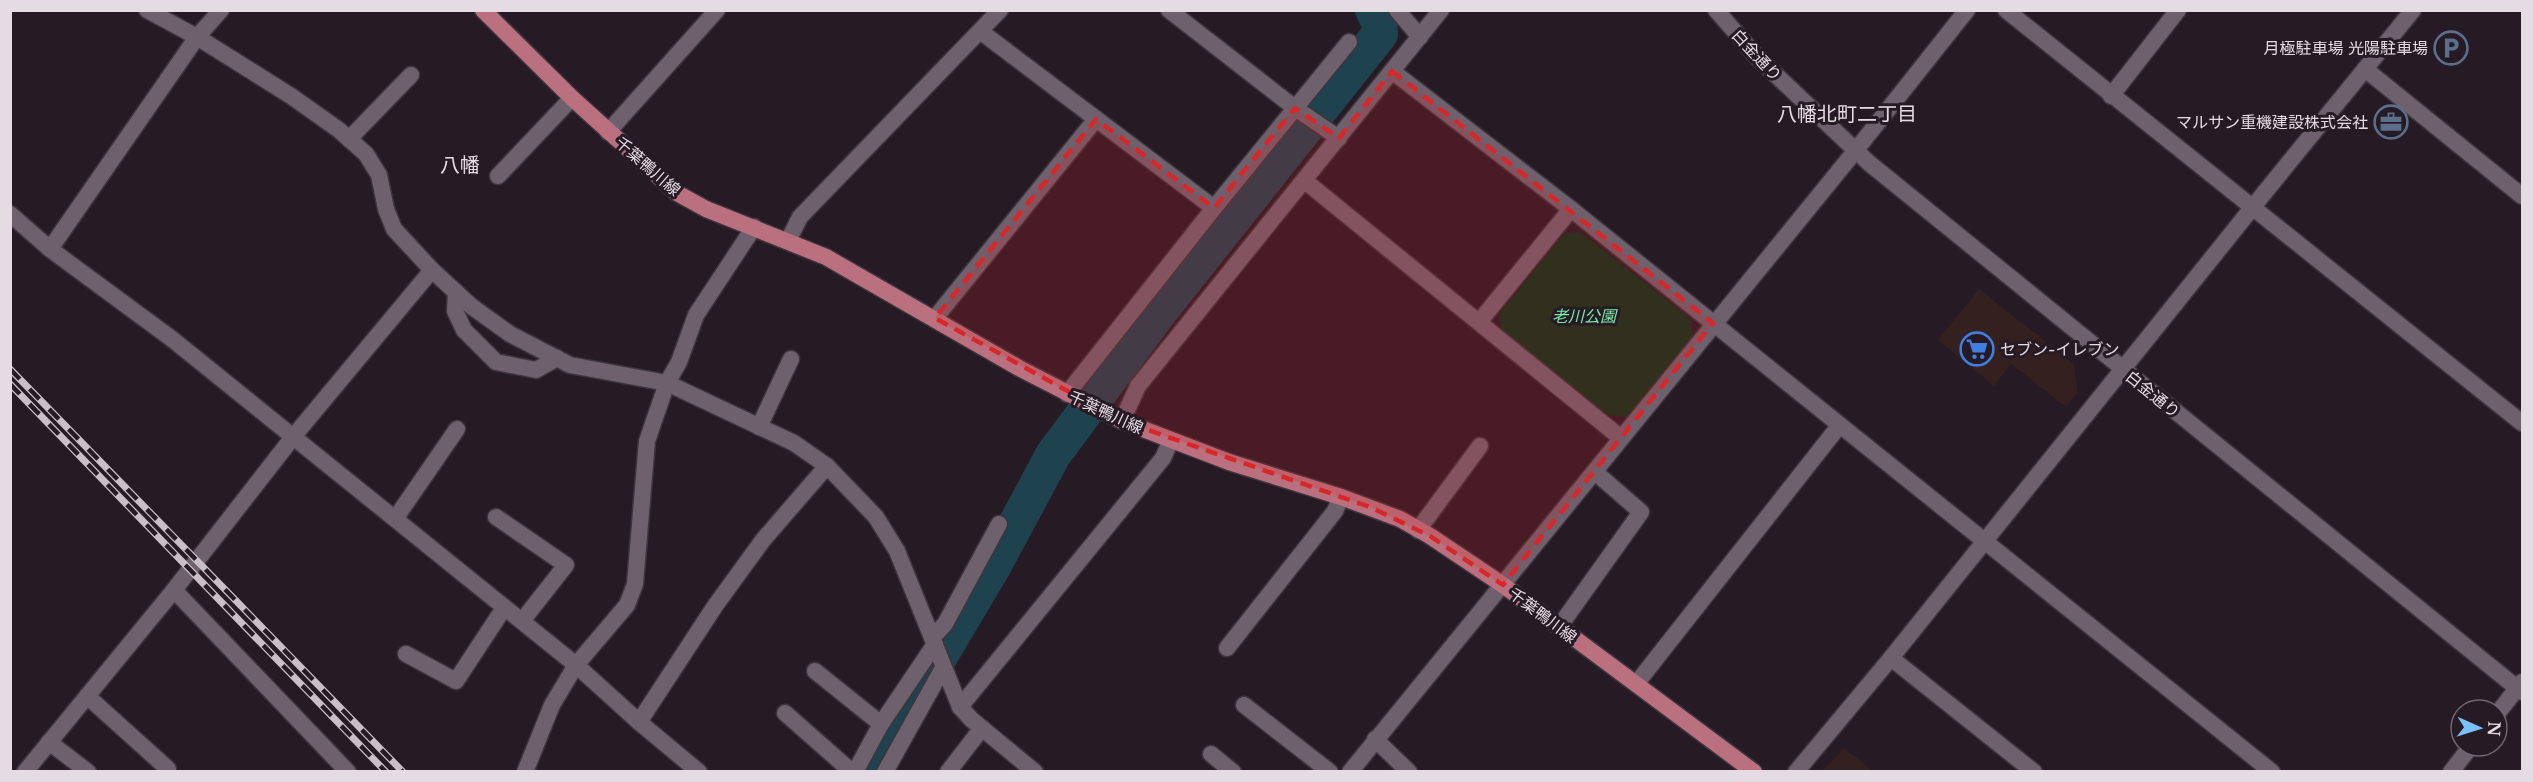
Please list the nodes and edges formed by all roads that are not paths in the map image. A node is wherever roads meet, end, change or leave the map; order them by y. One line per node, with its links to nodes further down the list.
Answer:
1 (147, 10): 16 (street)
2 (221, 10): 16 (street)
3 (483, 10): 22 (main road, 千葉鴨川線)
4 (717, 10): 25 (street)
5 (1000, 10): 14 (street)
6 (1169, 10): 23 (street)
7 (1397, 10): 15 (street)
8 (1441, 10): 15 (street)
9 (1716, 10): 28 (street, 白金通り)
10 (1967, 10): 28 (street)
11 (2006, 10): 21 (street)
12 (2178, 10): 21 (street)
13 (2413, 10): 18 (street)
14 (980, 31): 24 (street); 37 (street)
15 (1420, 37): 19 (street)
16 (197, 38): 27 (street); 38 (street)
17 (1349, 42): 23 (street)
18 (2365, 69): 31 (street); 33 (street)
19 (1392, 71): 26 (street); 34 (street)
20 (411, 75): 27 (street)
21 (2111, 96): 33 (street)
22 (572, 98): 25 (main road, 千葉鴨川線); 29 (street)
23 (1295, 108): 26 (street); 32 (street)
24 (1096, 119): 32 (street); 41 (street)
25 (608, 132): 36 (main road, 千葉鴨川線)
26 (1339, 138): 30 (street)
27 (350, 139): 39 (street)
28 (1856, 150): 43 (street); 46 (street, 白金通り)
29 (498, 176)
30 (1305, 181): 42 (street); 50 (street)
31 (2523, 196)
32 (1214, 208): 48 (street)
33 (2252, 208): 46 (street); 49 (street)
34 (1571, 209): 42 (street); 43 (street)
35 (10, 213): 38 (street)
36 (754, 227): 37 (main road, 千葉鴨川線); 47 (street)
37 (788, 241): 41 (main road, 千葉鴨川線)
38 (50, 249): 54 (street)
39 (432, 270): 40 (street); 54 (street)
40 (456, 292): 44 (street); 44 (street)
41 (935, 318): 48 (main road, 千葉鴨川線)
42 (1479, 322): 55 (street)
43 (1713, 323): 51 (street); 55 (street)
44 (557, 358): 47 (street)
45 (791, 359): 52 (street)
46 (2122, 369): 65 (street); 79 (street, 白金通り)
47 (667, 383): 52 (street); 75 (street)
48 (1072, 397): 50 (main road, 千葉鴨川線)
49 (2520, 416)
50 (1122, 421): 56 (main road, 千葉鴨川線)
51 (1839, 426): 65 (street); 78 (street)
52 (759, 427): 58 (street)
53 (457, 429): 62 (street)
54 (292, 436): 62 (street); 67 (street)
55 (1621, 438): 59 (street)
56 (1171, 440): 60 (main road, 千葉鴨川線); 83 (street)
57 (1480, 446): 64 (street)
58 (827, 466): 71 (street); 85 (street)
59 (1594, 471): 66 (street); 70 (street)
60 (1341, 497): 64 (main road, 千葉鴨川線); 72 (street)
61 (496, 517): 69 (street)
62 (395, 519): 68 (street)
63 (999, 524): 71 (street)
64 (1418, 530): 66 (main road, 千葉鴨川線)
65 (1983, 541): 74 (street); 109 (street)
66 (1503, 585): 70 (main road, 千葉鴨川線); 88 (street)
67 (174, 590): 80 (street); 95 (street)
68 (504, 608): 69 (street); 73 (street)
69 (522, 621): 75 (street)
70 (1559, 627): 78 (main road, 千葉鴨川線)
71 (934, 641): 76 (street); 86 (street)
72 (1227, 648)
73 (406, 654)
74 (1891, 658): 107 (street); 108 (street)
75 (576, 665): 85 (street); 96 (street)
76 (942, 667): 83 (street); 99 (street)
77 (815, 671): 86 (street)
78 (1636, 684): 106 (main road, 千葉鴨川線)
79 (2521, 687): 81 (street)
80 (87, 696): 89 (street); 92 (street)
81 (2509, 700)
82 (1244, 705): 103 (street)
83 (960, 707): 87 (street)
84 (785, 713): 98 (street)
85 (639, 722): 97 (street)
86 (881, 724): 98 (street)
87 (982, 728): 100 (street); 101 (street)
88 (1374, 739): 104 (street); 105 (street)
89 (49, 742): 93 (street); 94 (street)
90 (1211, 754): 102 (street)
91 (2461, 758): 110 (street)
92 (168, 769)
93 (25, 771)
94 (88, 771)
95 (348, 771)
96 (525, 771)
97 (699, 771)
98 (853, 771)
99 (885, 771)
100 (948, 771)
101 (1035, 771)
102 (1233, 771)
103 (1330, 771)
104 (1350, 771)
105 (1409, 771)
106 (1754, 771)
107 (1796, 771)
108 (2034, 771)
109 (2272, 771)
110 (2451, 771)

